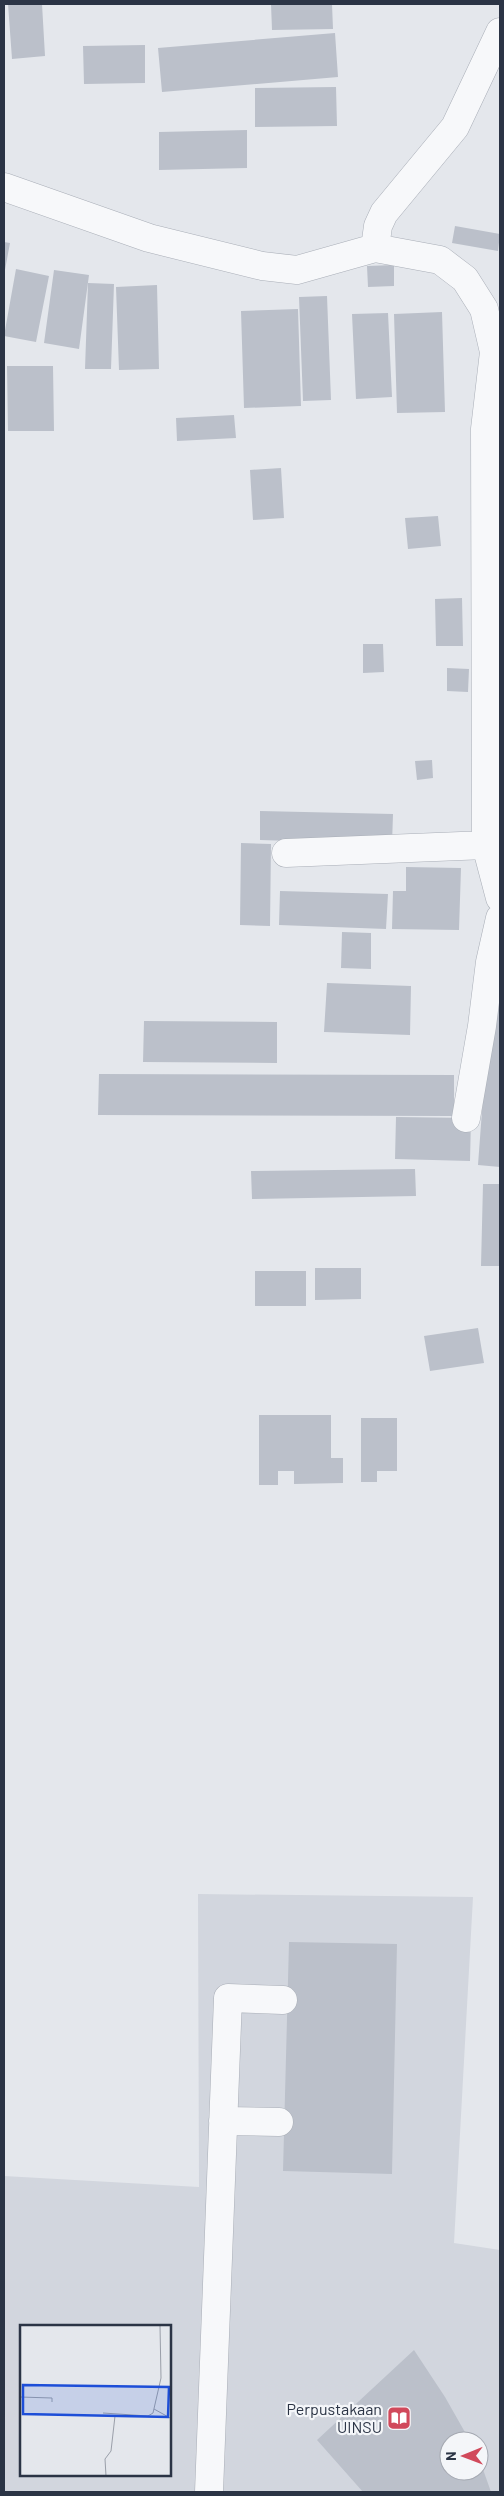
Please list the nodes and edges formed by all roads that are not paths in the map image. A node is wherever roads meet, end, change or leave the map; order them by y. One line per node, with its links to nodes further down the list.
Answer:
1 (500, 32): 3 (street)
2 (4, 188): 3 (street)
3 (375, 248): 4 (street)
4 (497, 352): 5 (street)
5 (493, 513): 6 (street)
6 (493, 758): 7 (street)
7 (486, 845): 8 (street); 9 (street)
8 (286, 853)
9 (500, 898)
10 (500, 918): 11 (street)
11 (466, 1118)
12 (283, 2000): 13 (street)
13 (223, 2121): 14 (street); 15 (street)
14 (279, 2122)
15 (209, 2492)

